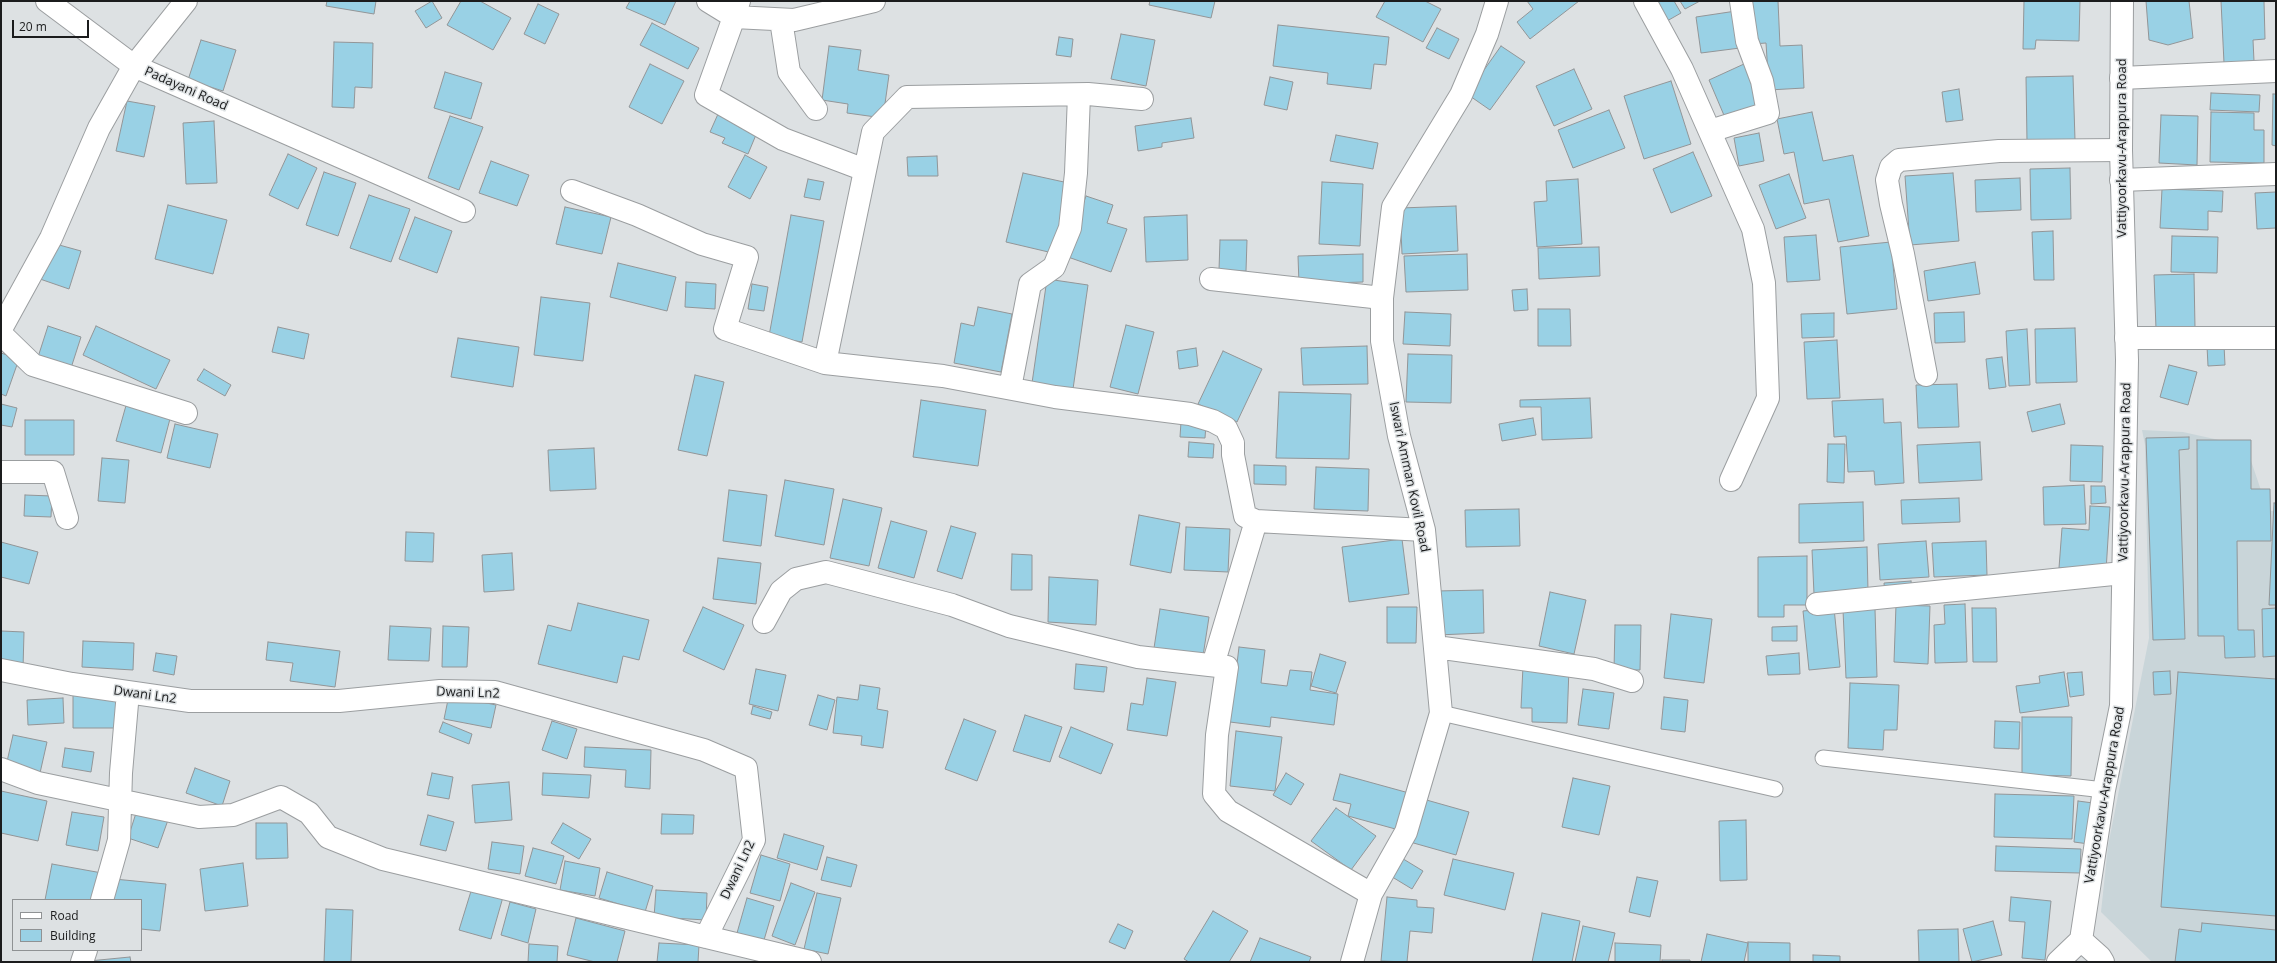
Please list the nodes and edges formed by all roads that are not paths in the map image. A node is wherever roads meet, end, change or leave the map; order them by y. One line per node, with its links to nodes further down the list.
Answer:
1 (47, 1): 11 (street)
2 (186, 1): 11 (street)
3 (708, 1): 9 (street)
4 (874, 1): 10 (street)
5 (1497, 1): 25 (street, Iswari Amman Kovil Road)
6 (1645, 1): 17 (street)
7 (1741, 1): 17 (street)
8 (2122, 1): 13 (street, Vattiyoorkavu-Arappura Road)
9 (736, 9): 10 (street); 19 (street)
10 (781, 20): 16 (street)
11 (134, 66): 23 (street, Padayani Road); 26 (street, Padayani Road)
12 (2276, 70): 13 (street)
13 (2122, 78): 18 (street, Vattiyoorkavu-Arappura Road)
14 (1079, 95): 15 (street); 19 (street); 32 (street)
15 (1142, 99)
16 (816, 109)
17 (1710, 131): 35 (street)
18 (2121, 150): 21 (street, Vattiyoorkavu-Arappura Road); 31 (street)
19 (865, 170): 30 (street)
20 (2276, 174): 21 (street)
21 (2121, 180): 28 (street, Vattiyoorkavu-Arappura Road)
22 (572, 191): 30 (street)
23 (464, 211)
24 (1211, 279): 25 (street)
25 (1382, 298): 38 (street, Iswari Amman Kovil Road)
26 (1, 329)
27 (1, 334): 33 (street)
28 (2126, 338): 29 (street); 39 (street, Vattiyoorkavu-Arappura Road)
29 (2276, 338)
30 (825, 363): 32 (street)
31 (1926, 375)
32 (1010, 388): 37 (street)
33 (186, 413)
34 (1, 472): 36 (street)
35 (1731, 480)
36 (67, 518)
37 (1256, 521): 38 (street); 43 (street)
38 (1424, 530): 42 (street, Iswari Amman Kovil Road)
39 (2123, 573): 40 (street); 51 (street, Vattiyoorkavu-Arappura Road)
40 (1817, 604)
41 (764, 622): 43 (street)
42 (1436, 647): 45 (street); 47 (street, Iswari Amman Kovil Road)
43 (1213, 665): 53 (street)
44 (1, 670): 46 (street, Dwani Ln2)
45 (1632, 680)
46 (128, 692): 52 (street); 55 (street, Dwani Ln2)
47 (1442, 713): 50 (lane); 53 (street, Iswari Amman Kovil Road)
48 (1824, 758): 51 (lane)
49 (1, 769): 52 (street)
50 (1775, 789)
51 (2104, 790): 56 (street, Vattiyoorkavu-Arappura Road)
52 (121, 800): 54 (street); 55 (street)
53 (1371, 894): 61 (street, Iswari Amman Kovil Road)
54 (102, 899)
55 (706, 938): 60 (street)
56 (2081, 940): 58 (street); 62 (street)
57 (86, 951): 59 (street)
58 (2101, 960)
59 (82, 962)
60 (810, 962)
61 (1352, 962)
62 (2058, 962)

